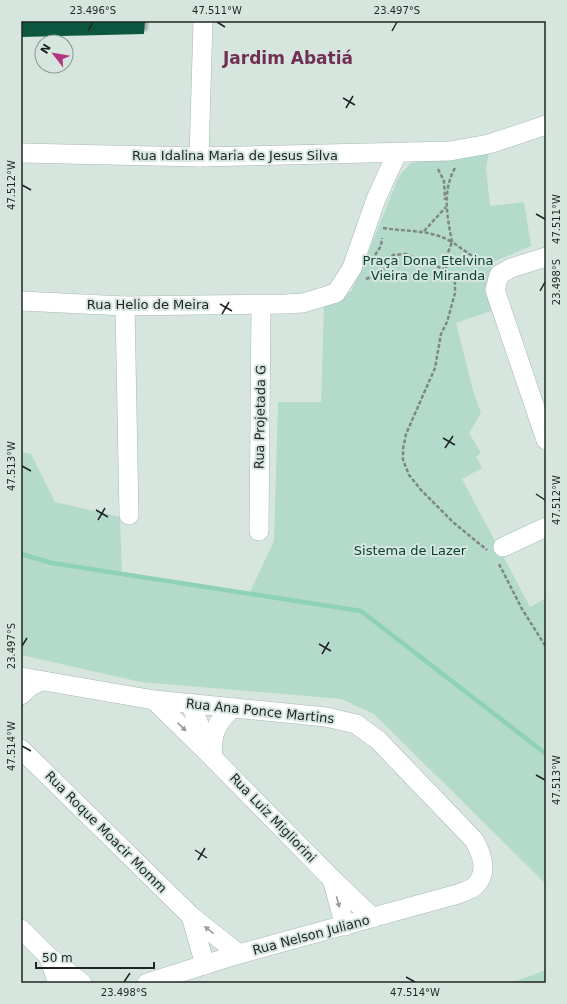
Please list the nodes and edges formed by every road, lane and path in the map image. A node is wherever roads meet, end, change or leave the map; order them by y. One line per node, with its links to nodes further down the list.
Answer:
1 (203, 21): 5 (street)
2 (546, 125): 6 (street, Rua Idalina Maria de Jesus Silva)
3 (21, 153): 5 (street, Rua Idalina Maria de Jesus Silva)
4 (397, 153): 5 (street, Rua Idalina Maria de Jesus Silva); 6 (street, Rua Idalina Maria de Jesus Silva); 18 (street, Rua Helio de Meira)
5 (199, 157)
6 (451, 160): 7 (path); 7 (path)
7 (446, 207): 10 (path); 11 (path)
8 (384, 222): 9 (path)
9 (381, 227): 10 (path); 13 (path)
10 (424, 231): 11 (path)
11 (452, 242): 14 (path); 15 (path)
12 (546, 257): 14 (street)
13 (371, 259)
14 (497, 266): 20 (street)
15 (446, 270): 16 (path); 24 (path)
16 (363, 275)
17 (21, 301): 19 (street, Rua Helio de Meira)
18 (261, 304): 19 (street, Rua Helio de Meira); 23 (street, Rua Projetada G)
19 (126, 306): 21 (street)
20 (546, 440)
21 (129, 515)
22 (546, 527): 24 (street)
23 (259, 531)
24 (497, 553): 25 (path)
25 (546, 647)
26 (21, 677): 27 (street, Rua Ana Ponce Martins)
27 (41, 681): 28 (street); 29 (street, Rua Ana Ponce Martins)
28 (21, 695)
29 (154, 700): 30 (street, Rua Ana Ponce Martins); 33 (street, Rua Luiz Migliorini, one-way to 33)
30 (190, 704): 31 (street, Rua Ana Ponce Martins); 33 (street, Rua Luiz Migliorini)
31 (234, 708): 33 (street); 35 (street, Rua Ana Ponce Martins)
32 (21, 749): 36 (street, Rua Roque Moacir Momm)
33 (214, 758): 34 (street, Rua Luiz Migliorini)
34 (332, 879): 37 (street, Rua Luiz Migliorini); 38 (street, Rua Luiz Migliorini, one-way to 38)
35 (475, 886): 37 (street, Rua Nelson Juliano)
36 (191, 916): 40 (street, Rua Roque Moacir Momm, one-way to 36); 42 (street, Rua Roque Moacir Momm)
37 (373, 918): 38 (street, Rua Nelson Juliano)
38 (344, 926): 40 (street, Rua Nelson Juliano)
39 (21, 929): 41 (street)
40 (239, 954): 42 (street, Rua Nelson Juliano)
41 (48, 956): 43 (street); 44 (street)
42 (205, 965): 45 (street, Rua Nelson Juliano)
43 (58, 983)
44 (82, 983)
45 (147, 983)

